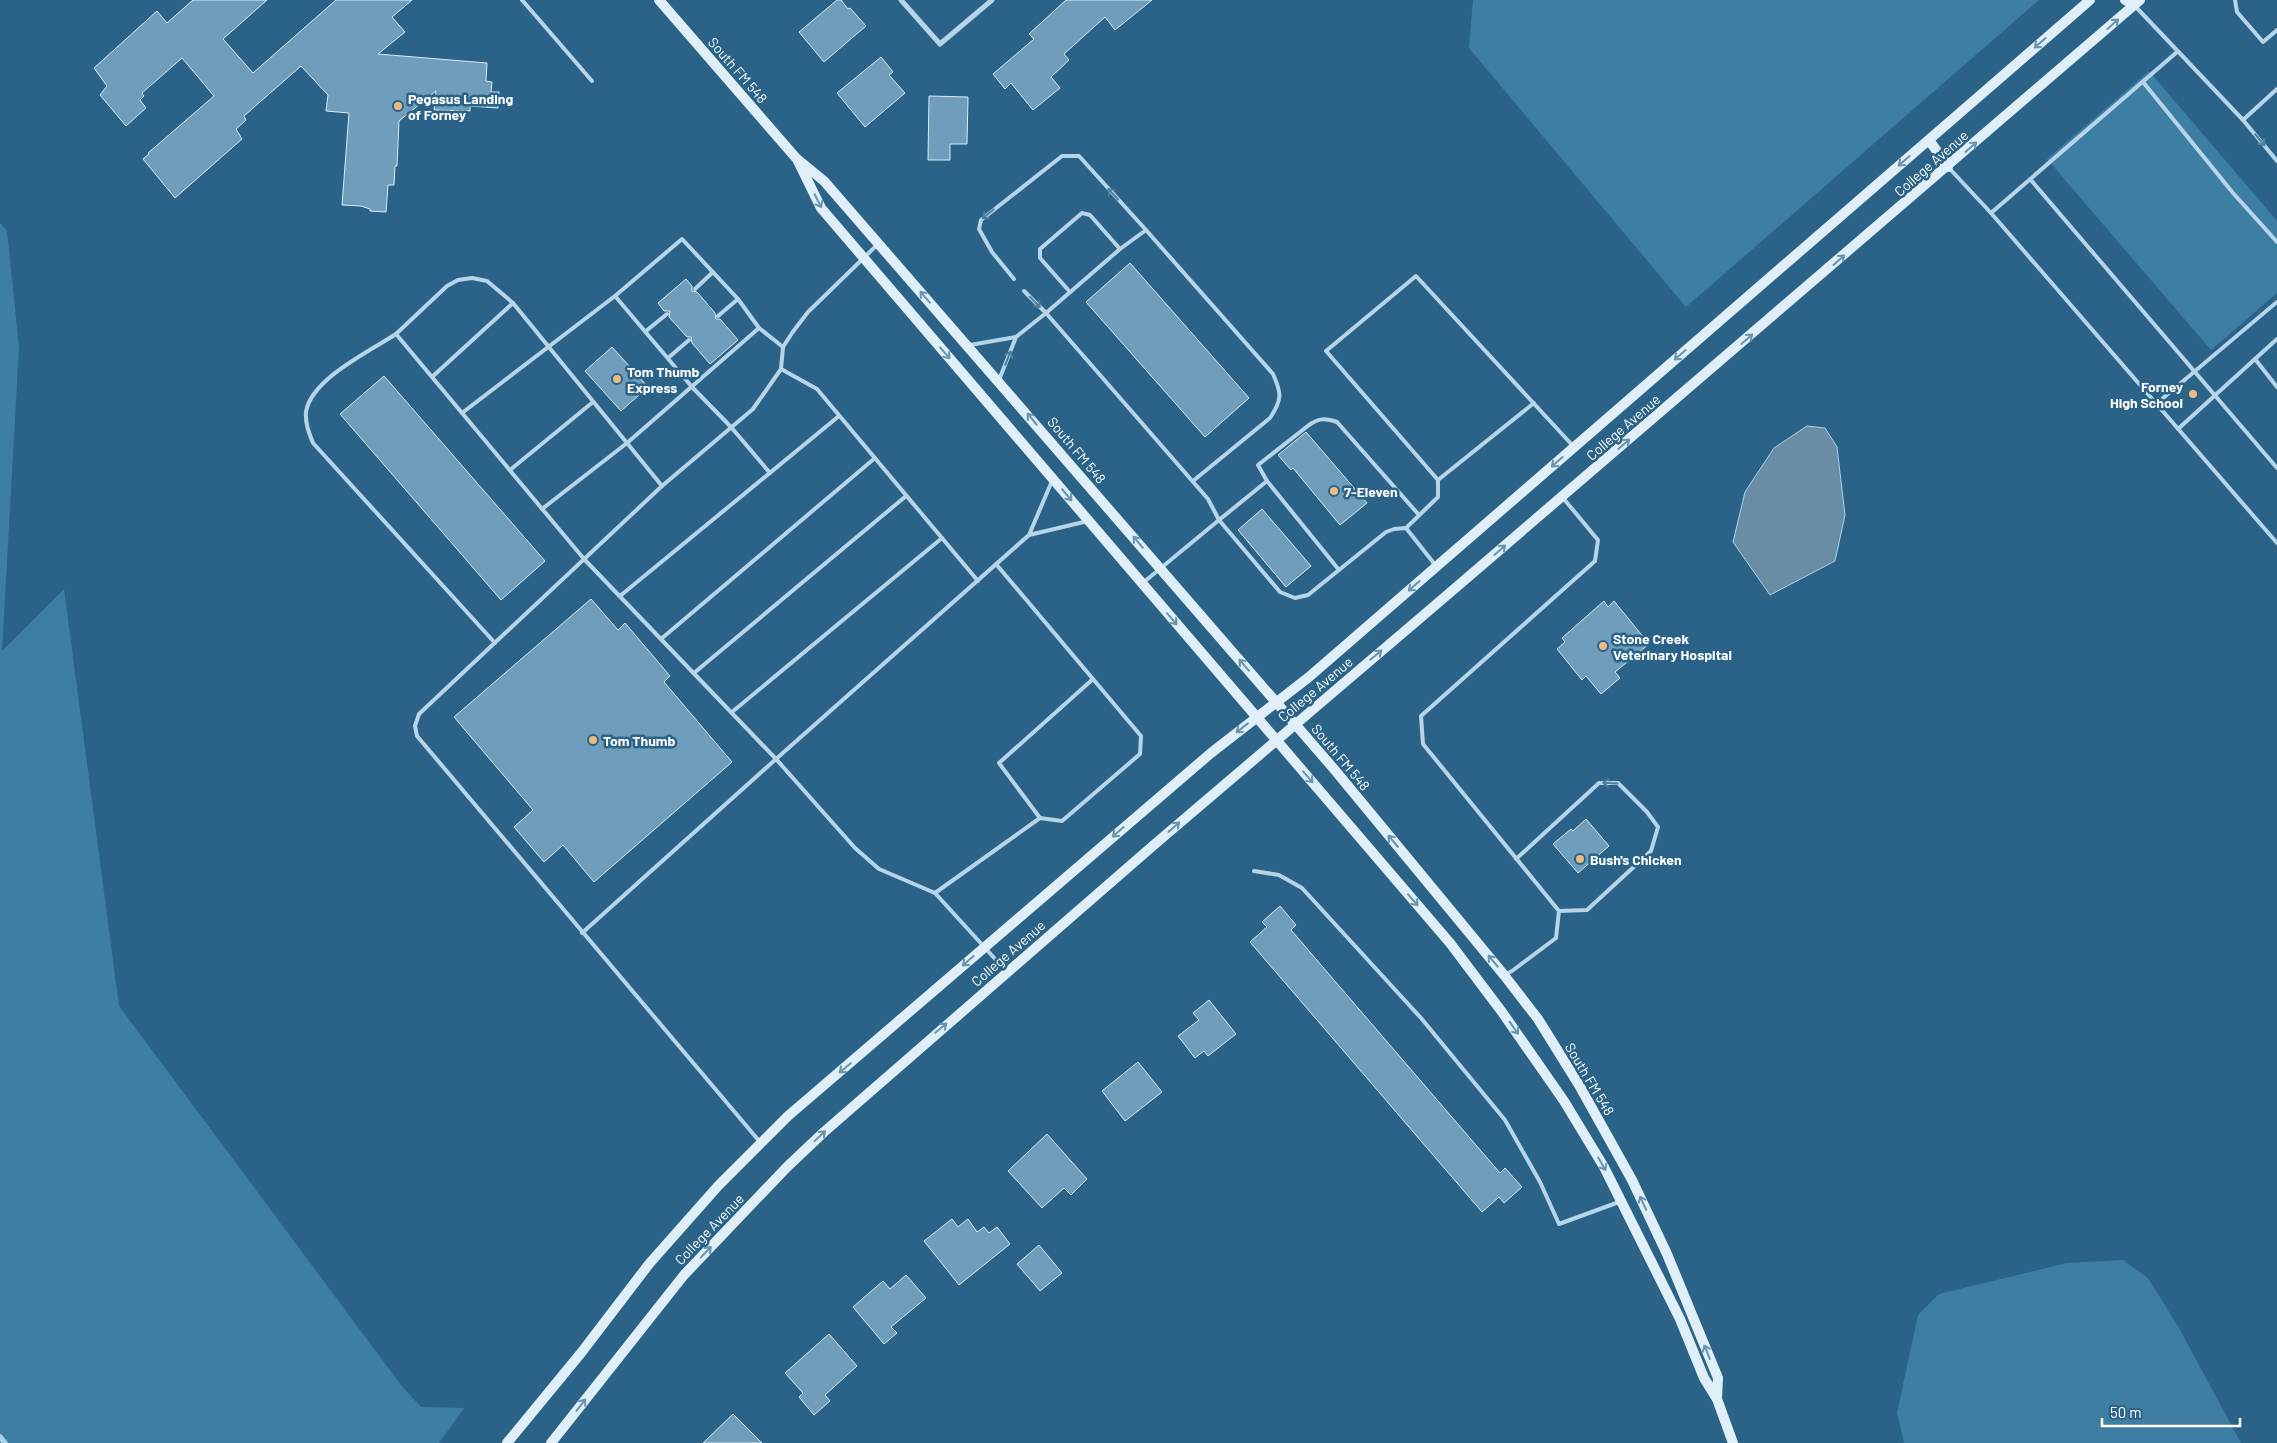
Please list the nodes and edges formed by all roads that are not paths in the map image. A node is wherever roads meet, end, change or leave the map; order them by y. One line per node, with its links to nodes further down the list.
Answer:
1 (522, 0): 10 (lane)
2 (659, 0): 15 (main road, South FM 548)
3 (902, 0): 4 (street)
4 (992, 0)
5 (2090, 0): 14 (main road, College Avenue, one-way to 14)
6 (2235, 0): 8 (lane)
7 (2133, 2): 9 (lane); 17 (main road, College Avenue, one-way to 7)
8 (2277, 30)
9 (2177, 52): 11 (lane); 13 (lane)
10 (592, 81)
11 (2143, 82): 18 (lane); 21 (lane)
12 (2277, 89): 13 (lane)
13 (2242, 120): 16 (lane, one-way to 16)
14 (1929, 140): 17 (main road); 63 (main road, College Avenue, one-way to 63)
15 (796, 158): 22 (main road, South FM 548); 24 (main road, South FM 548, one-way to 24)
16 (2277, 161)
17 (1948, 167): 19 (lane); 74 (main road, College Avenue, one-way to 17)
18 (2030, 179): 19 (lane); 49 (lane)
19 (1991, 213): 57 (lane)
20 (1146, 230): 23 (lane); 26 (lane, one-way to 26); 70 (lane)
21 (2277, 242)
22 (879, 244): 24 (lane); 43 (main road, South FM 548, one-way to 22)
23 (1120, 249): 29 (lane); 29 (lane)
24 (864, 258): 45 (lane); 68 (main road, South FM 548, one-way to 68)
25 (713, 272): 27 (lane); 30 (lane); 31 (lane)
26 (1014, 280)
27 (695, 289)
28 (1024, 291): 34 (lane, one-way to 34)
29 (1070, 292): 34 (lane)
30 (615, 296): 38 (lane); 44 (lane)
31 (738, 299): 36 (lane); 37 (lane)
32 (2277, 302): 49 (lane)
33 (513, 303): 39 (lane); 44 (lane); 50 (lane)
34 (1046, 313): 40 (lane); 70 (lane)
35 (667, 314): 38 (lane)
36 (718, 316)
37 (759, 328): 45 (lane); 52 (lane)
38 (646, 331): 46 (lane)
39 (396, 334): 50 (lane); 92 (lane)
40 (1016, 337): 43 (lane); 51 (lane, one-way to 40)
41 (2277, 339): 47 (lane)
42 (689, 340): 46 (lane)
43 (967, 346): 51 (main road, South FM 548)
44 (550, 347): 55 (lane); 58 (lane)
45 (783, 347): 48 (lane)
46 (668, 358): 52 (lane)
47 (2255, 359): 53 (lane); 54 (lane)
48 (781, 369): 59 (lane); 60 (lane)
49 (2196, 372): 54 (lane); 57 (lane)
50 (432, 377): 58 (lane)
51 (999, 380): 86 (main road, South FM 548, one-way to 51)
52 (692, 387): 60 (lane); 62 (lane)
53 (2277, 387)
54 (2215, 395): 61 (lane); 65 (lane)
55 (594, 402): 62 (lane); 66 (lane)
56 (1534, 404): 63 (lane); 69 (lane); 69 (lane)
57 (2156, 404): 61 (lane)
58 (462, 413): 66 (lane)
59 (839, 416): 64 (lane); 67 (lane)
60 (732, 428): 67 (lane); 72 (lane)
61 (2178, 428): 82 (lane)
62 (627, 443): 72 (lane); 75 (lane)
63 (1574, 447): 85 (main road, College Avenue, one-way to 85)
64 (875, 458): 73 (lane); 91 (lane)
65 (2277, 468)
66 (510, 470): 75 (lane)
67 (770, 472): 90 (lane)
68 (1053, 479): 78 (main road, South FM 548, one-way to 78); 80 (lane)
69 (1438, 480): 76 (lane)
70 (1193, 481): 77 (lane)
71 (1266, 481): 76 (lane); 77 (lane); 87 (lane)
72 (662, 486): 83 (lane)
73 (906, 496): 81 (lane); 93 (lane)
74 (1563, 497): 98 (main road, College Avenue, one-way to 74); 102 (lane)
75 (542, 509): 83 (lane)
76 (1420, 515): 79 (lane)
77 (1219, 520): 86 (lane); 87 (lane)
78 (1088, 521): 80 (lane); 89 (main road, South FM 548)
79 (1406, 528): 85 (lane); 87 (lane)
80 (1030, 535): 84 (lane)
81 (942, 538): 88 (lane); 96 (lane)
82 (2277, 544)
83 (584, 559): 90 (lane); 92 (lane)
84 (996, 564): 88 (lane); 94 (lane)
85 (1436, 566): 95 (main road, College Avenue, one-way to 95)
86 (1161, 570): 89 (lane); 95 (main road, South FM 548, one-way to 86)
87 (1338, 570)
88 (978, 581): 100 (lane)
89 (1142, 584): 97 (main road, South FM 548, one-way to 97)
90 (620, 596): 91 (lane)
91 (661, 639): 93 (lane)
92 (495, 643): 106 (lane)
93 (694, 674): 96 (lane)
94 (1093, 679): 101 (lane); 101 (lane)
95 (1276, 702): 97 (main road, College Avenue); 98 (main road, South FM 548)
96 (732, 712): 100 (lane)
97 (1256, 717): 99 (main road, South FM 548); 107 (main road, College Avenue, one-way to 107)
98 (1295, 724): 99 (main road, College Avenue); 109 (main road, South FM 548, one-way to 98)
99 (1276, 740): 108 (main road, College Avenue, one-way to 99); 111 (main road, South FM 548, one-way to 111)
100 (776, 759): 104 (lane); 106 (lane)
101 (1040, 818): 104 (lane)
102 (1516, 859): 105 (lane); 105 (lane, one-way to 102)
103 (1254, 871): 111 (lane)
104 (935, 893): 107 (lane)
105 (1559, 911): 109 (lane)
106 (582, 933): 110 (lane)
107 (984, 948): 108 (lane); 110 (main road, College Avenue, one-way to 110)
108 (1007, 972): 114 (main road, College Avenue, one-way to 108)
109 (1504, 975): 112 (main road, South FM 548, one-way to 109)
110 (761, 1143): 113 (main road, College Avenue)
111 (1621, 1202): 112 (main road, South FM 548)
112 (1717, 1399): 115 (main road, South FM 548)
113 (507, 1443)
114 (551, 1443)
115 (1732, 1443)

